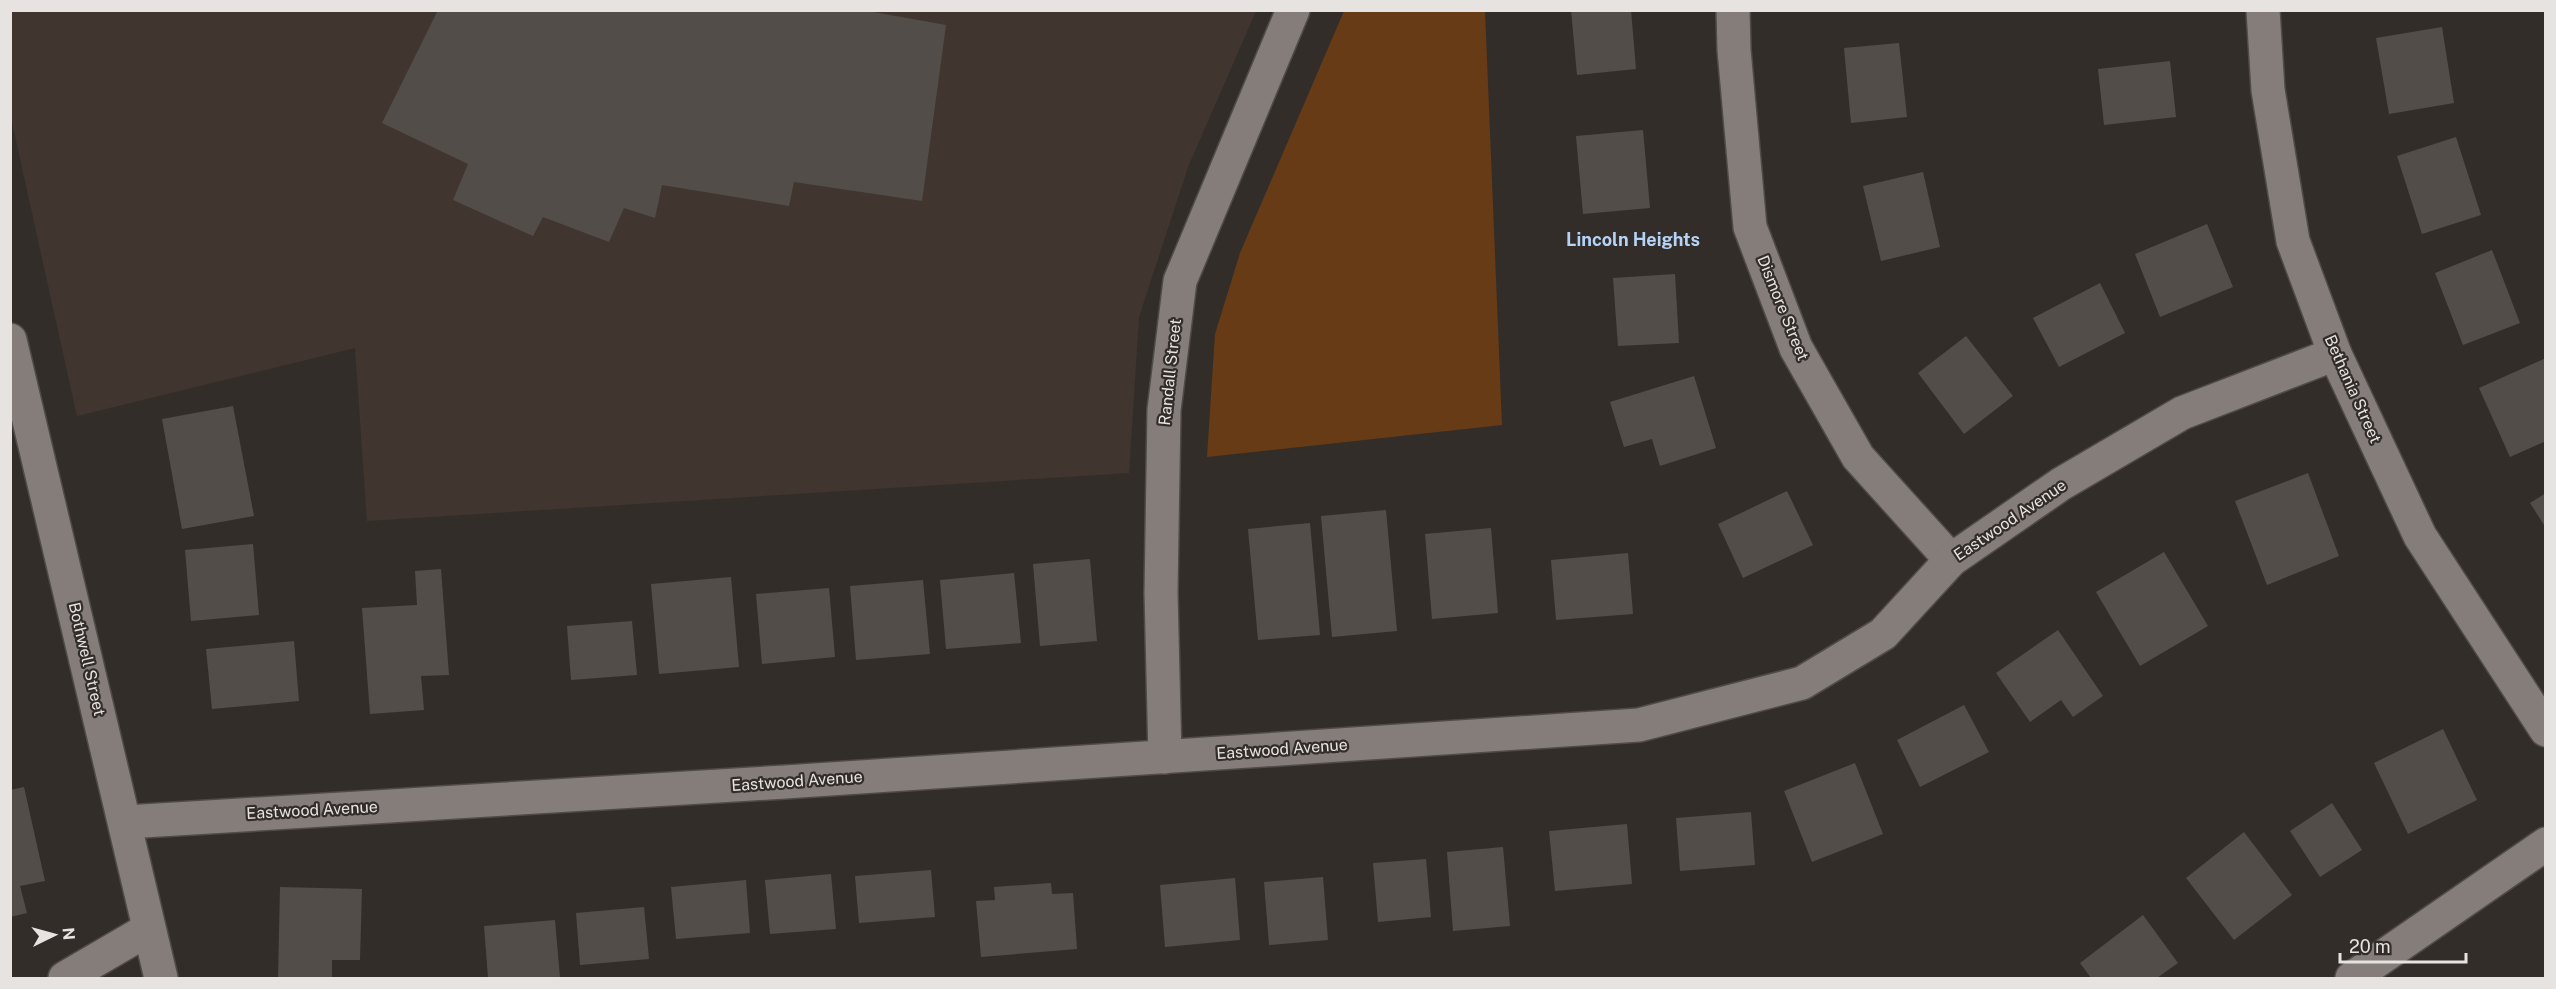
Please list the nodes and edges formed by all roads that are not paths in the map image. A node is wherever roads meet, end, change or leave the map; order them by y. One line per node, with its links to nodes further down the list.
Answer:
1 (1293, 10): 8 (street, Randall Street)
2 (1733, 10): 6 (street, Dismore Street)
3 (2263, 10): 5 (street, Bethania Street)
4 (10, 340): 9 (street, Bothwell Street)
5 (2335, 354): 6 (street, Eastwood Avenue); 7 (street, Bethania Street)
6 (1951, 560): 8 (street, Eastwood Avenue)
7 (2546, 730)
8 (1166, 757): 9 (street, Eastwood Avenue)
9 (126, 822): 11 (street, Bothwell Street)
10 (2546, 844): 14 (street)
11 (149, 929): 12 (street); 13 (street, Bothwell Street)
12 (65, 978)
13 (161, 978)
14 (2352, 978)

